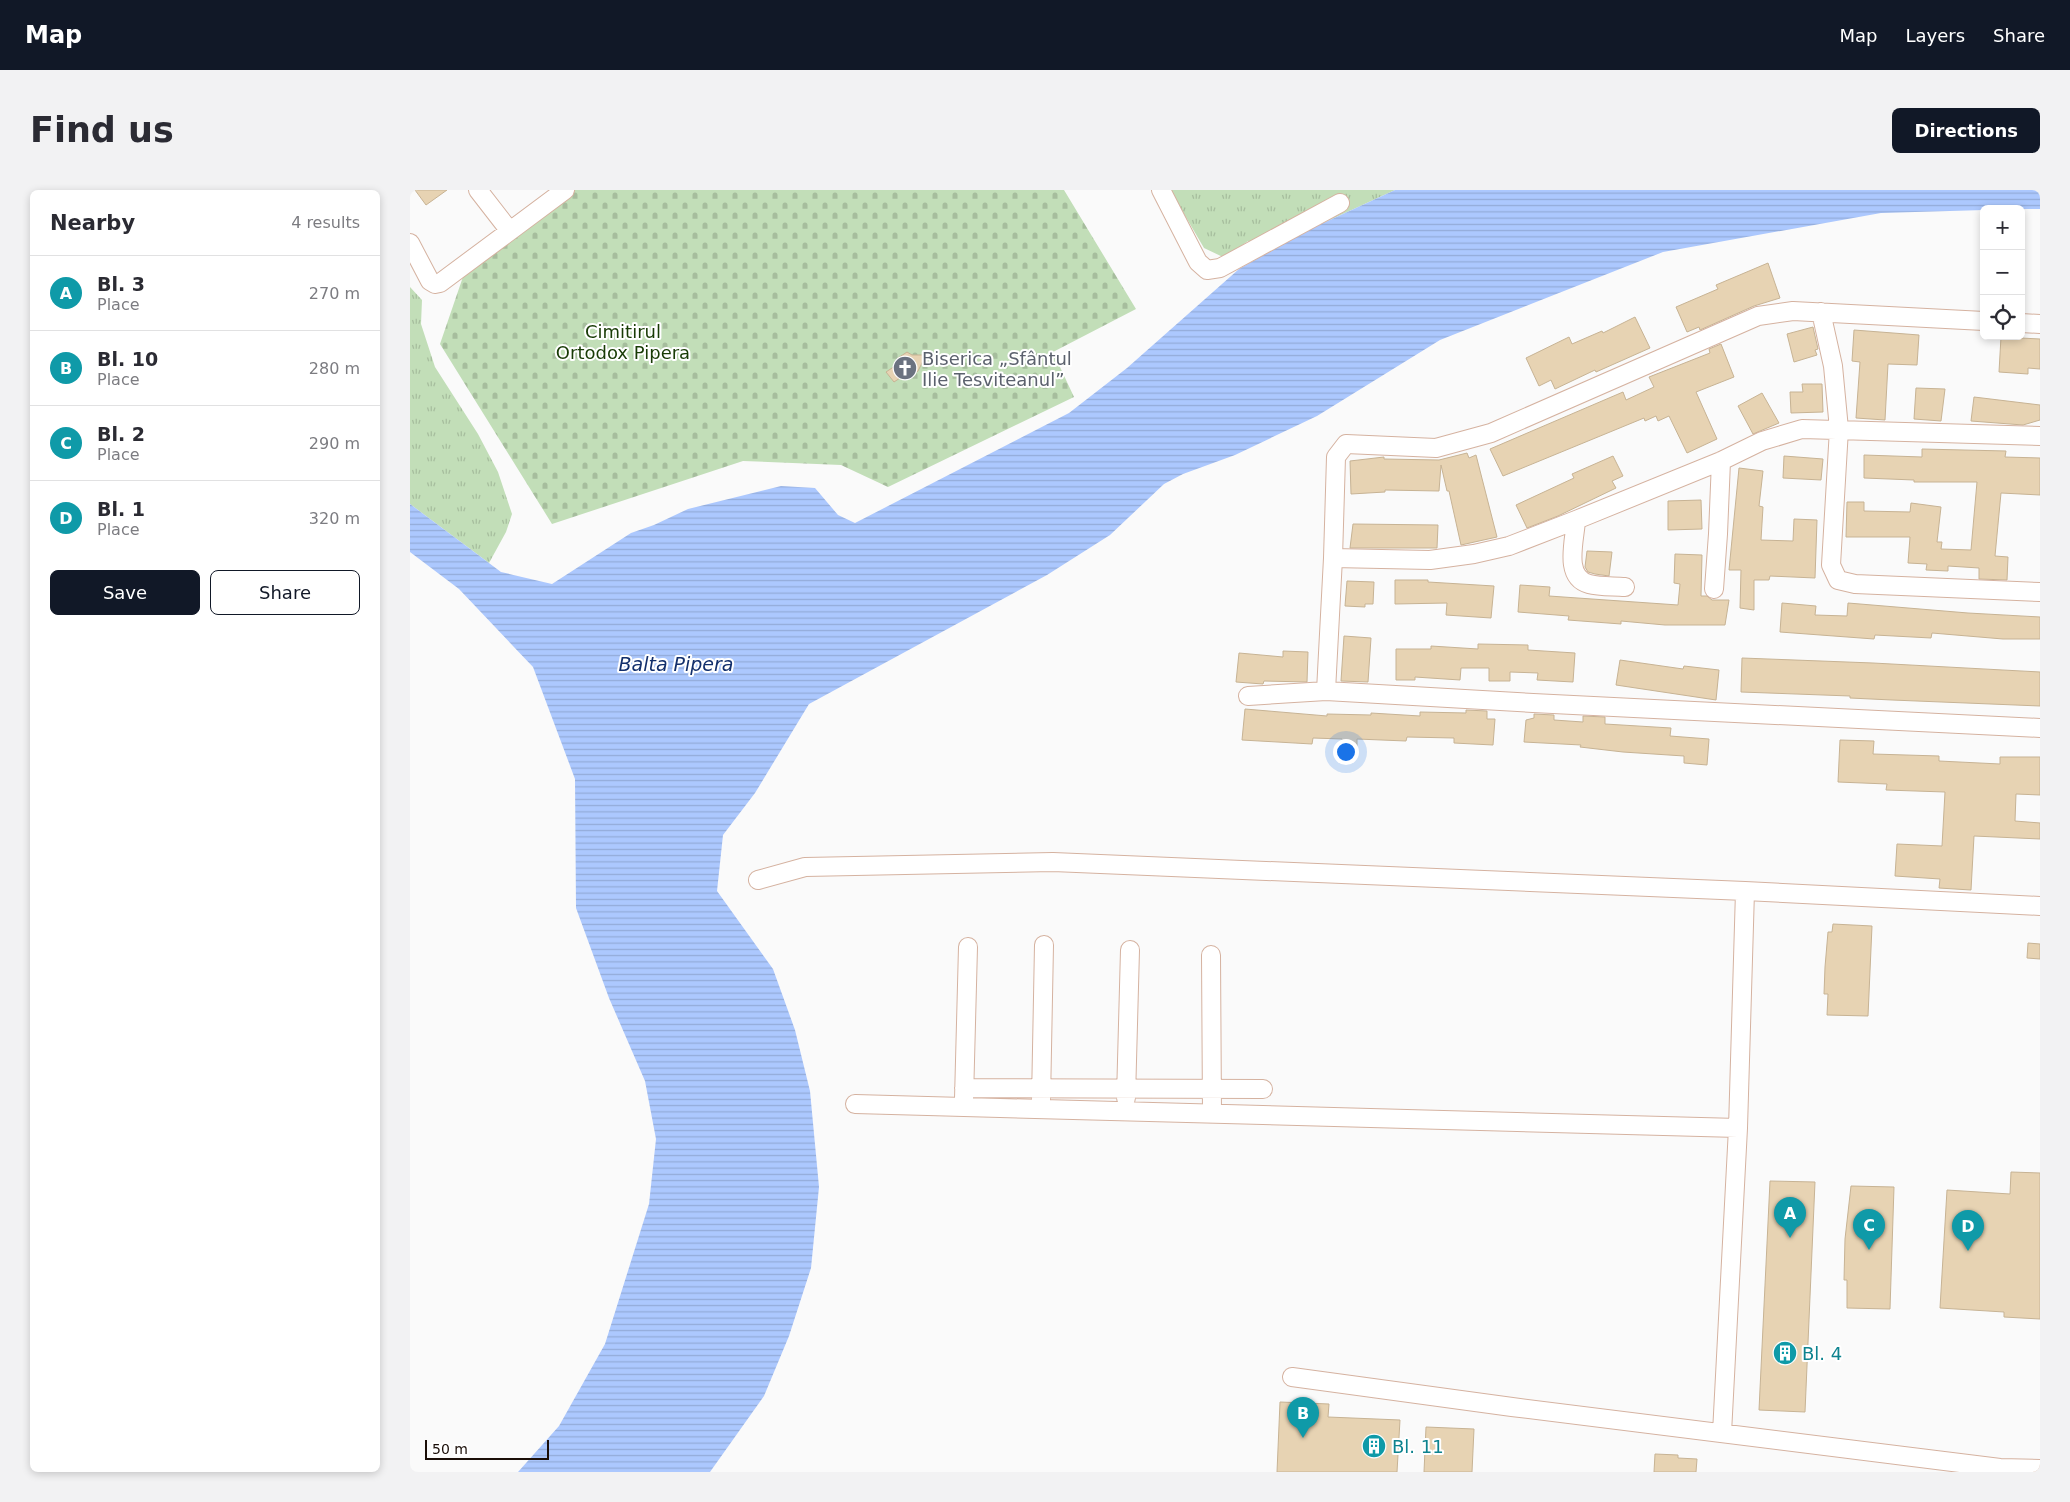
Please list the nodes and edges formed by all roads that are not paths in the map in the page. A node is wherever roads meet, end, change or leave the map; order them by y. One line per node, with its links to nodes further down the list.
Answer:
1 (478, 190): 5 (street)
2 (565, 190): 5 (street)
3 (1161, 190): 4 (street)
4 (1340, 203)
5 (509, 230): 6 (street)
6 (410, 243)
7 (1822, 312): 8 (street); 11 (street); 15 (street)
8 (1980, 321)
9 (2025, 323): 10 (street)
10 (2040, 324)
11 (1838, 429): 12 (street); 13 (street); 18 (street)
12 (2040, 436)
13 (1721, 461): 14 (street); 17 (street)
14 (1576, 520): 15 (street); 16 (street)
15 (1333, 558): 19 (street)
16 (1625, 587)
17 (1714, 589)
18 (2040, 592)
19 (1326, 691): 20 (street); 21 (street)
20 (1248, 696)
21 (2040, 728)
22 (758, 880): 23 (street)
23 (1745, 891): 24 (street); 39 (street)
24 (2040, 906)
25 (1044, 945): 32 (street)
26 (968, 947): 29 (street)
27 (1130, 950): 30 (street)
28 (1211, 955): 31 (street)
29 (964, 1088): 32 (street); 35 (street)
30 (1126, 1088): 31 (street); 32 (street); 37 (street)
31 (1212, 1088): 33 (street); 38 (street)
32 (1041, 1089): 36 (street)
33 (1263, 1089)
34 (855, 1104): 35 (street)
35 (963, 1107): 36 (street)
36 (1041, 1109): 37 (street)
37 (1125, 1111): 38 (street)
38 (1212, 1113): 39 (street)
39 (1738, 1128): 41 (street)
40 (1292, 1377): 41 (street)
41 (1722, 1433): 42 (street)
42 (2040, 1469)

